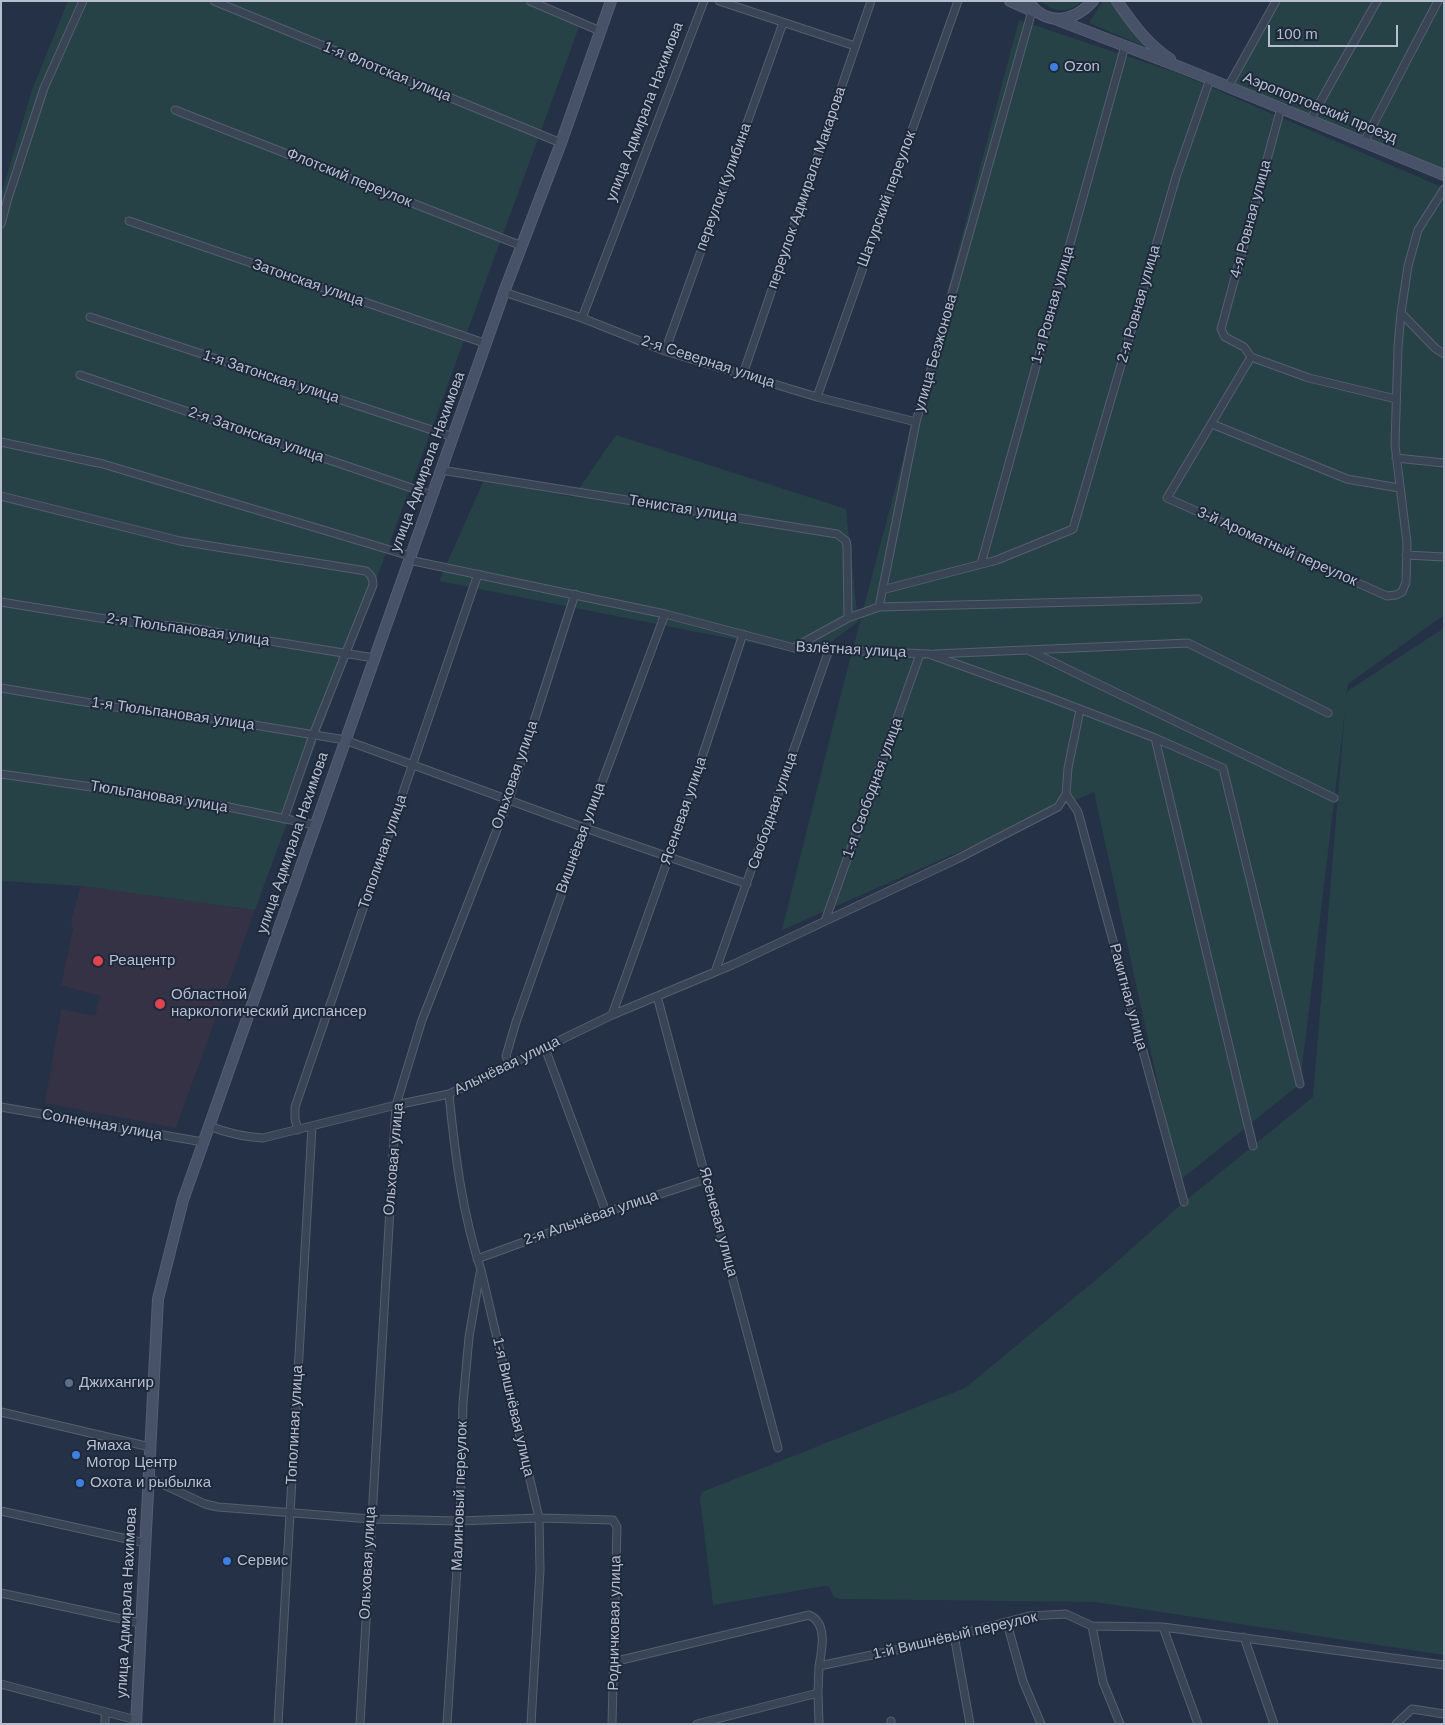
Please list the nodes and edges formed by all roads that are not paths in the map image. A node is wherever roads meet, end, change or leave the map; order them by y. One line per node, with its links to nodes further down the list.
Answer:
1 (84, 1): 32 (street)
2 (214, 1): 28 (street, 1-я Флотская улица)
3 (530, 1): 18 (street)
4 (611, 1): 18 (main road, улица Адмирала Нахимова)
5 (704, 1): 37 (street, улица Адмирала Нахимова)
6 (719, 1): 17 (street)
7 (871, 1): 19 (street, переулок Адмирала Макарова)
8 (958, 1): 44 (street, Шатурский переулок)
9 (1010, 1): 15 (main road)
10 (1094, 1): 16 (main road)
11 (1117, 1): 21 (main road)
12 (1276, 1): 23 (street)
13 (1377, 1): 26 (street)
14 (1438, 1): 27 (street)
15 (1032, 7): 16 (main road); 46 (street, улица Безжонова)
16 (1055, 19): 20 (main road)
17 (783, 23): 19 (street); 39 (street, переулок Кулибина)
18 (600, 31): 28 (main road, улица Адмирала Нахимова)
19 (856, 46): 42 (street, переулок Адмирала Макарова)
20 (1126, 46): 21 (main road); 59 (street, 1-я Ровная улица)
21 (1185, 69): 22 (main road, Аэропортовский проезд)
22 (1210, 79): 23 (main road, Аэропортовский проезд); 59 (street, 2-я Ровная улица)
23 (1228, 87): 24 (main road, Аэропортовский проезд)
24 (1281, 108): 26 (main road, Аэропортовский проезд); 41 (street, 4-я Ровная улица)
25 (175, 110): 33 (street, Флотский переулок)
26 (1310, 120): 27 (main road, Аэропортовский проезд)
27 (1364, 142): 29 (main road, Аэропортовский проезд)
28 (561, 143): 33 (main road, улица Адмирала Нахимова)
29 (1444, 174)
30 (1444, 189): 35 (street)
31 (129, 221): 38 (street, Затонская улица)
32 (1, 224)
33 (522, 246): 34 (main road, улица Адмирала Нахимова)
34 (504, 292): 37 (street, 2-я Северная улица); 38 (main road, улица Адмирала Нахимова)
35 (1401, 314): 40 (street); 45 (street)
36 (90, 317): 48 (street, 1-я Затонская улица)
37 (582, 318): 39 (street, 2-я Северная улица)
38 (487, 344): 48 (main road, улица Адмирала Нахимова)
39 (665, 350): 42 (street, 2-я Северная улица)
40 (1444, 354)
41 (1251, 357): 45 (street); 47 (street)
42 (743, 374): 44 (street, 2-я Северная улица)
43 (80, 375): 54 (street, 2-я Затонская улица)
44 (817, 397): 46 (street, 2-я Северная улица)
45 (1396, 399): 50 (street)
46 (916, 422): 61 (street, улица Безжонова)
47 (1212, 424): 53 (street); 56 (street, 3-й Ароматный переулок)
48 (453, 437): 52 (main road, улица Адмирала Нахимова)
49 (1, 442): 58 (street, Взлётная улица)
50 (1396, 458): 51 (street); 53 (street)
51 (1444, 463)
52 (441, 470): 54 (main road, улица Адмирала Нахимова); 67 (street, Тенистая улица)
53 (1400, 488): 56 (street)
54 (432, 495): 58 (main road, улица Адмирала Нахимова)
55 (1, 496): 72 (street)
56 (1406, 556): 57 (street)
57 (1444, 557)
58 (409, 558): 60 (street, Взлётная улица); 75 (main road, улица Адмирала Нахимова)
59 (981, 564): 61 (street)
60 (478, 574): 62 (street, Взлётная улица); 82 (street, Тополиная улица)
61 (882, 590): 65 (street, улица Безжонова)
62 (575, 594): 66 (street, Взлётная улица); 86 (street, Ольховая улица)
63 (1198, 599): 65 (street)
64 (1, 602): 72 (street, 2-я Тюльпановая улица)
65 (879, 607): 67 (street)
66 (665, 614): 68 (street, Взлётная улица); 89 (street, Вишнёвая улица)
67 (848, 618): 69 (street)
68 (743, 634): 69 (street, Взлётная улица); 90 (street, Ясеневая улица)
69 (794, 648): 70 (street, Взлётная улица)
70 (829, 650): 73 (street, Взлётная улица); 91 (street, Свободная улица)
71 (1027, 650): 74 (street); 78 (street); 85 (street)
72 (347, 653): 75 (street, 2-я Тюльпановая улица); 79 (street)
73 (920, 654): 74 (street, Взлётная улица); 92 (street, 1-я Свободная улица)
74 (929, 654): 77 (street, Взлётная улица)
75 (374, 658): 81 (main road, улица Адмирала Нахимова)
76 (1, 688): 79 (street, 1-я Тюльпановая улица)
77 (1080, 710): 80 (street, Взлётная улица); 84 (street)
78 (1328, 712)
79 (313, 735): 81 (street, 1-я Тюльпановая улица); 87 (street)
80 (1154, 738): 98 (street, Взлётная улица); 106 (street)
81 (345, 740): 82 (street, 1-я Тюльпановая улица); 88 (main road, улица Адмирала Нахимова)
82 (413, 765): 86 (street, 1-я Тюльпановая улица); 104 (street, Тополиная улица)
83 (1, 774): 87 (street, Тюльпановая улица)
84 (1066, 794): 92 (street, Алычёвая улица); 108 (street, Ракитная улица)
85 (1334, 798)
86 (509, 799): 89 (street, 1-я Тюльпановая улица); 100 (street, Ольховая улица)
87 (284, 819): 88 (street, Тюльпановая улица)
88 (315, 825): 102 (main road, улица Адмирала Нахимова)
89 (585, 828): 90 (street, 1-я Тюльпановая улица); 97 (street, Вишнёвая улица)
90 (669, 856): 91 (street, 1-я Тюльпановая улица); 95 (street, Ясеневая улица)
91 (747, 884): 93 (street, Свободная улица)
92 (825, 921): 93 (street, Алычёвая улица)
93 (715, 972): 94 (street, Алычёвая улица)
94 (657, 996): 95 (street, Алычёвая улица); 107 (street, Ясеневая улица)
95 (612, 1015): 96 (street, Алычёвая улица)
96 (545, 1048): 97 (street, Алычёвая улица); 109 (street)
97 (509, 1064): 99 (street, Алычёвая улица)
98 (1300, 1084)
99 (449, 1094): 100 (street, Алычёвая улица); 110 (street, 1-я Вишнёвая улица)
100 (396, 1105): 103 (street, Алычёвая улица); 119 (street, Ольховая улица)
101 (1, 1107): 105 (street, Солнечная улица)
102 (209, 1126): 104 (street, Алычёвая улица); 105 (main road, улица Адмирала Нахимова)
103 (312, 1127): 104 (street, Алычёвая улица); 117 (street, Тополиная улица)
104 (298, 1130)
105 (203, 1142): 113 (main road, улица Адмирала Нахимова)
106 (1253, 1146)
107 (706, 1179): 109 (street, 2-я Алычёвая улица); 114 (street, Ясеневая улица)
108 (1184, 1202)
109 (606, 1212): 110 (street, 2-я Алычёвая улица)
110 (477, 1259): 111 (street, 1-я Вишнёвая улица)
111 (481, 1270): 118 (street, 1-я Вишнёвая улица); 120 (street, Малиновый переулок)
112 (1, 1412): 113 (street)
113 (150, 1447): 115 (main road, улица Адмирала Нахимова)
114 (778, 1448)
115 (149, 1478): 117 (street); 121 (main road, улица Адмирала Нахимова)
116 (1, 1511): 121 (street)
117 (290, 1512): 119 (street); 138 (street, Тополиная улица)
118 (539, 1518): 120 (street); 129 (street, Родничковая улица); 141 (street, 1-я Вишнёвая улица)
119 (371, 1519): 120 (street); 139 (street, Ольховая улица)
120 (460, 1521): 140 (street, Малиновый переулок)
121 (145, 1543): 123 (main road, улица Адмирала Нахимова)
122 (1, 1593): 123 (street)
123 (140, 1622): 136 (main road, улица Адмирала Нахимова)
124 (1007, 1623): 125 (street, 1-й Вишнёвый переулок); 127 (street, 1-й Вишнёвый переулок); 146 (street)
125 (1092, 1626): 126 (street, 1-й Вишнёвый переулок); 147 (street)
126 (1163, 1627): 128 (street, 1-й Вишнёвый переулок); 148 (street)
127 (954, 1635): 131 (street, 1-й Вишнёвый переулок); 145 (street)
128 (1244, 1637): 130 (street, 1-й Вишнёвый переулок); 149 (street)
129 (613, 1662): 131 (street); 142 (street, Родничковая улица)
130 (1444, 1665)
131 (819, 1666): 133 (street)
132 (1, 1684): 134 (street)
133 (818, 1693): 143 (street); 144 (street)
134 (105, 1712): 136 (street); 137 (street)
135 (1444, 1714): 150 (street)
136 (136, 1722)
137 (105, 1724)
138 (278, 1724)
139 (360, 1724)
140 (448, 1724)
141 (531, 1724)
142 (612, 1724)
143 (697, 1724)
144 (819, 1724)
145 (970, 1724)
146 (1041, 1724)
147 (1120, 1724)
148 (1198, 1724)
149 (1274, 1724)
150 (1396, 1724)

